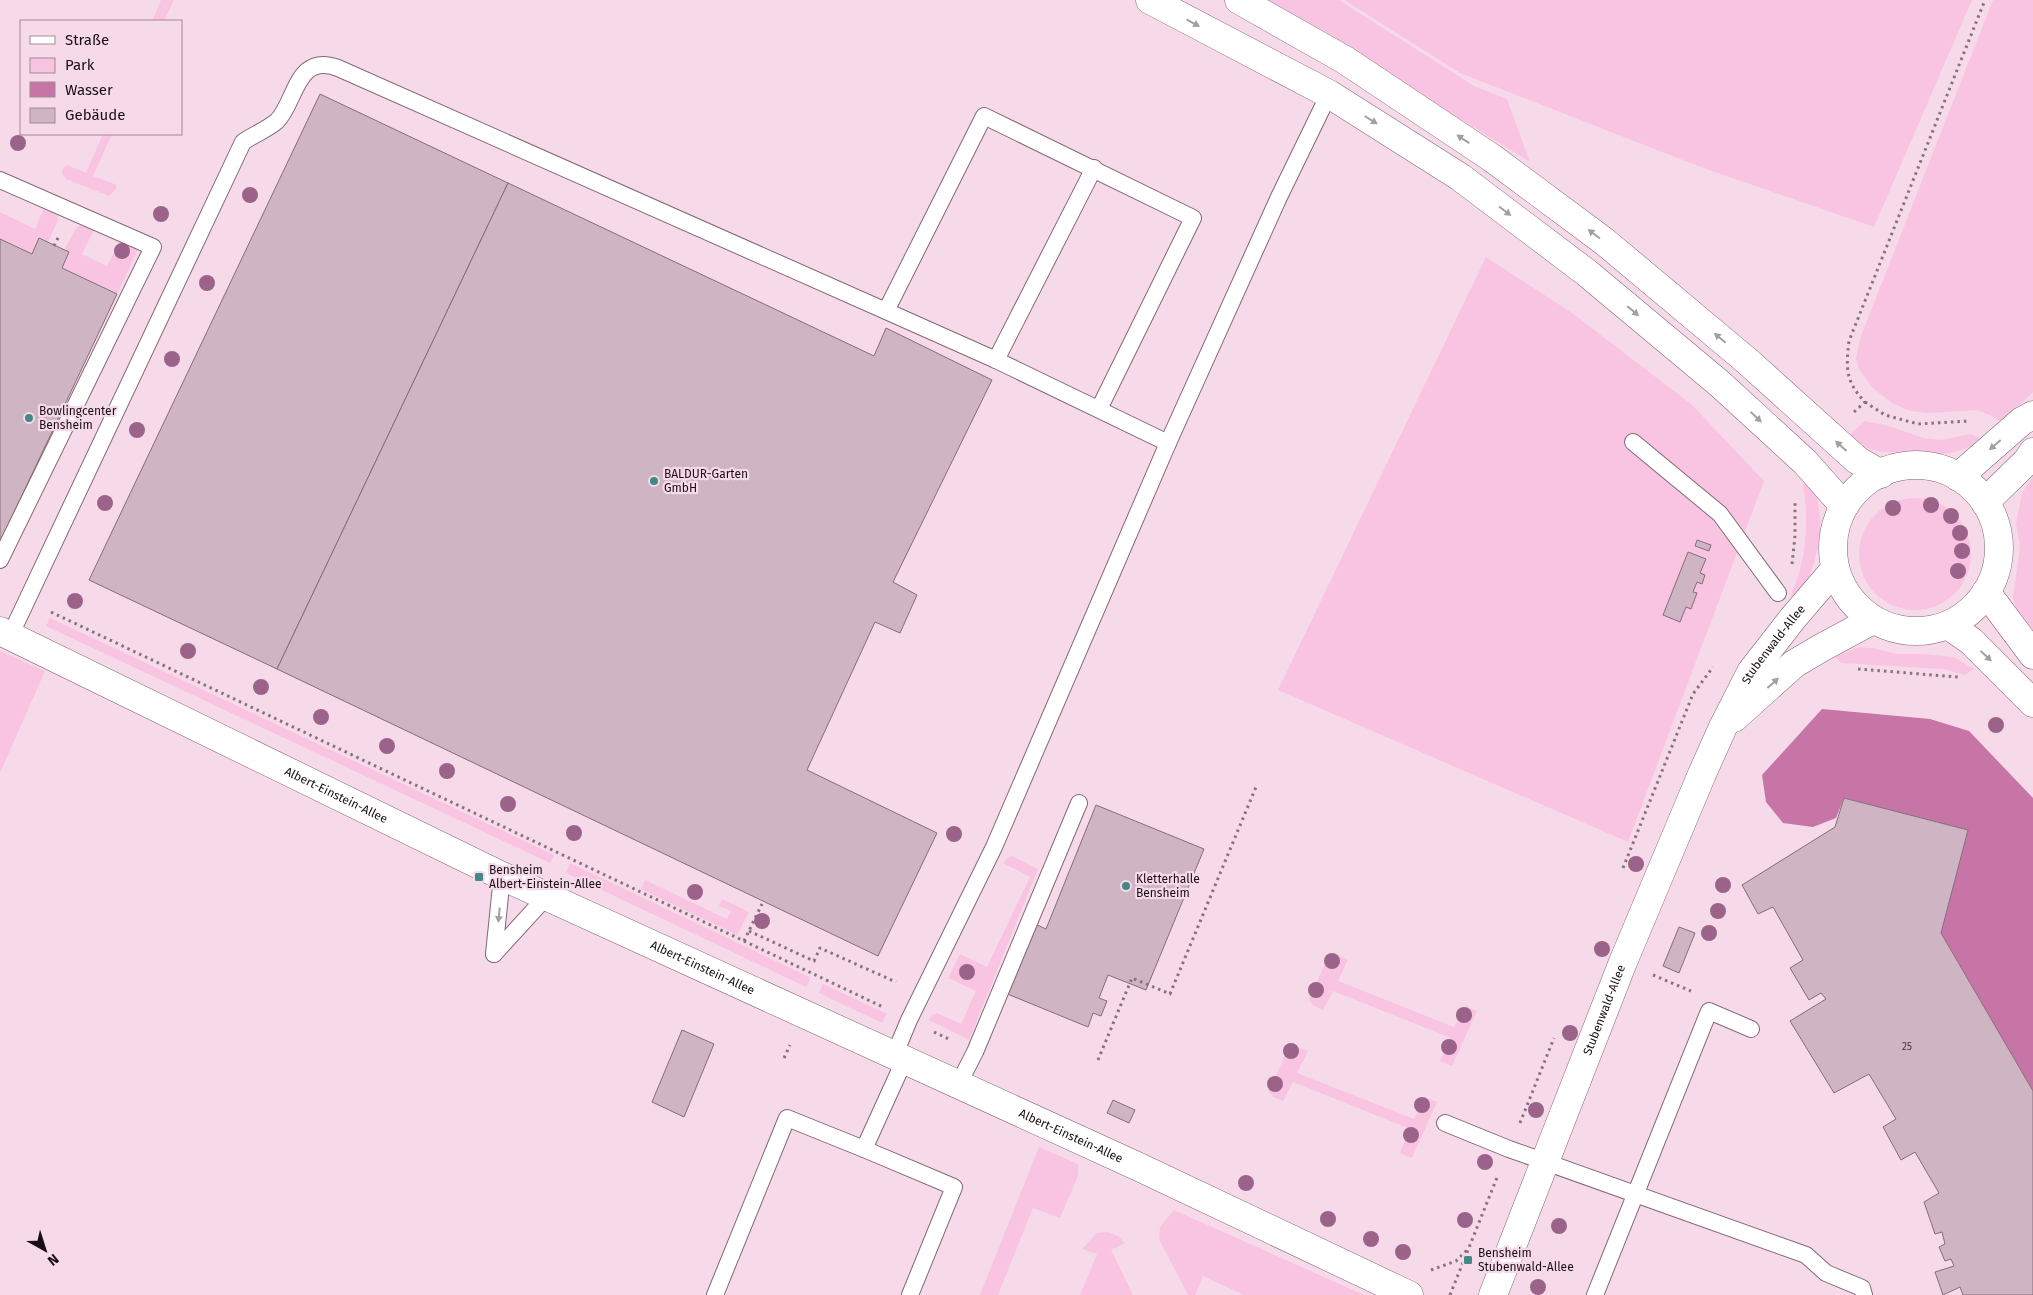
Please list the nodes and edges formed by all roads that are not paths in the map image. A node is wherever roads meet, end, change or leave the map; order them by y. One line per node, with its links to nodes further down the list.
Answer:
1 (1150, 0): 3 (street, one-way to 3)
2 (1239, 0): 13 (street, one-way to 2)
3 (1329, 94): 11 (lane); 16 (street, one-way to 16)
4 (1094, 168): 6 (lane); 7 (lane); 8 (lane)
5 (0, 180): 17 (lane)
6 (886, 311): 7 (lane); 23 (lane)
7 (996, 360): 8 (lane)
8 (1099, 409): 11 (lane)
9 (2033, 415): 14 (street, one-way to 14)
10 (1633, 442): 20 (lane)
11 (1168, 443): 31 (lane)
12 (2033, 452): 15 (street)
13 (1881, 474): 14 (street); 16 (street)
14 (1958, 477): 15 (street)
15 (1985, 502): 19 (street)
16 (1844, 506): 18 (street)
17 (0, 560)
18 (1835, 569): 21 (street); 26 (street, Stubenwald-Allee)
19 (1986, 592): 22 (street); 24 (street)
20 (1778, 593)
21 (1873, 620): 22 (street); 26 (street, Stubenwald-Allee, one-way to 21)
22 (1948, 625): 25 (street, one-way to 25)
23 (5, 634): 28 (street, Albert-Einstein-Allee)
24 (2033, 655)
25 (2033, 702)
26 (1723, 728): 35 (street, Stubenwald-Allee)
27 (1079, 803): 32 (lane)
28 (502, 876): 29 (street, Albert-Einstein-Allee); 29 (lane, one-way to 29)
29 (547, 896): 31 (street, Albert-Einstein-Allee)
30 (1751, 1029): 36 (lane)
31 (899, 1058): 32 (street, Albert-Einstein-Allee); 34 (lane)
32 (958, 1085): 39 (street, Albert-Einstein-Allee)
33 (1445, 1123): 35 (lane)
34 (864, 1149): 37 (lane); 38 (lane)
35 (1544, 1161): 36 (lane); 40 (street, Stubenwald-Allee)
36 (1636, 1193): 41 (lane); 42 (lane)
37 (715, 1295)
38 (910, 1295)
39 (1409, 1295)
40 (1493, 1295)
41 (1595, 1295)
42 (1864, 1295)

